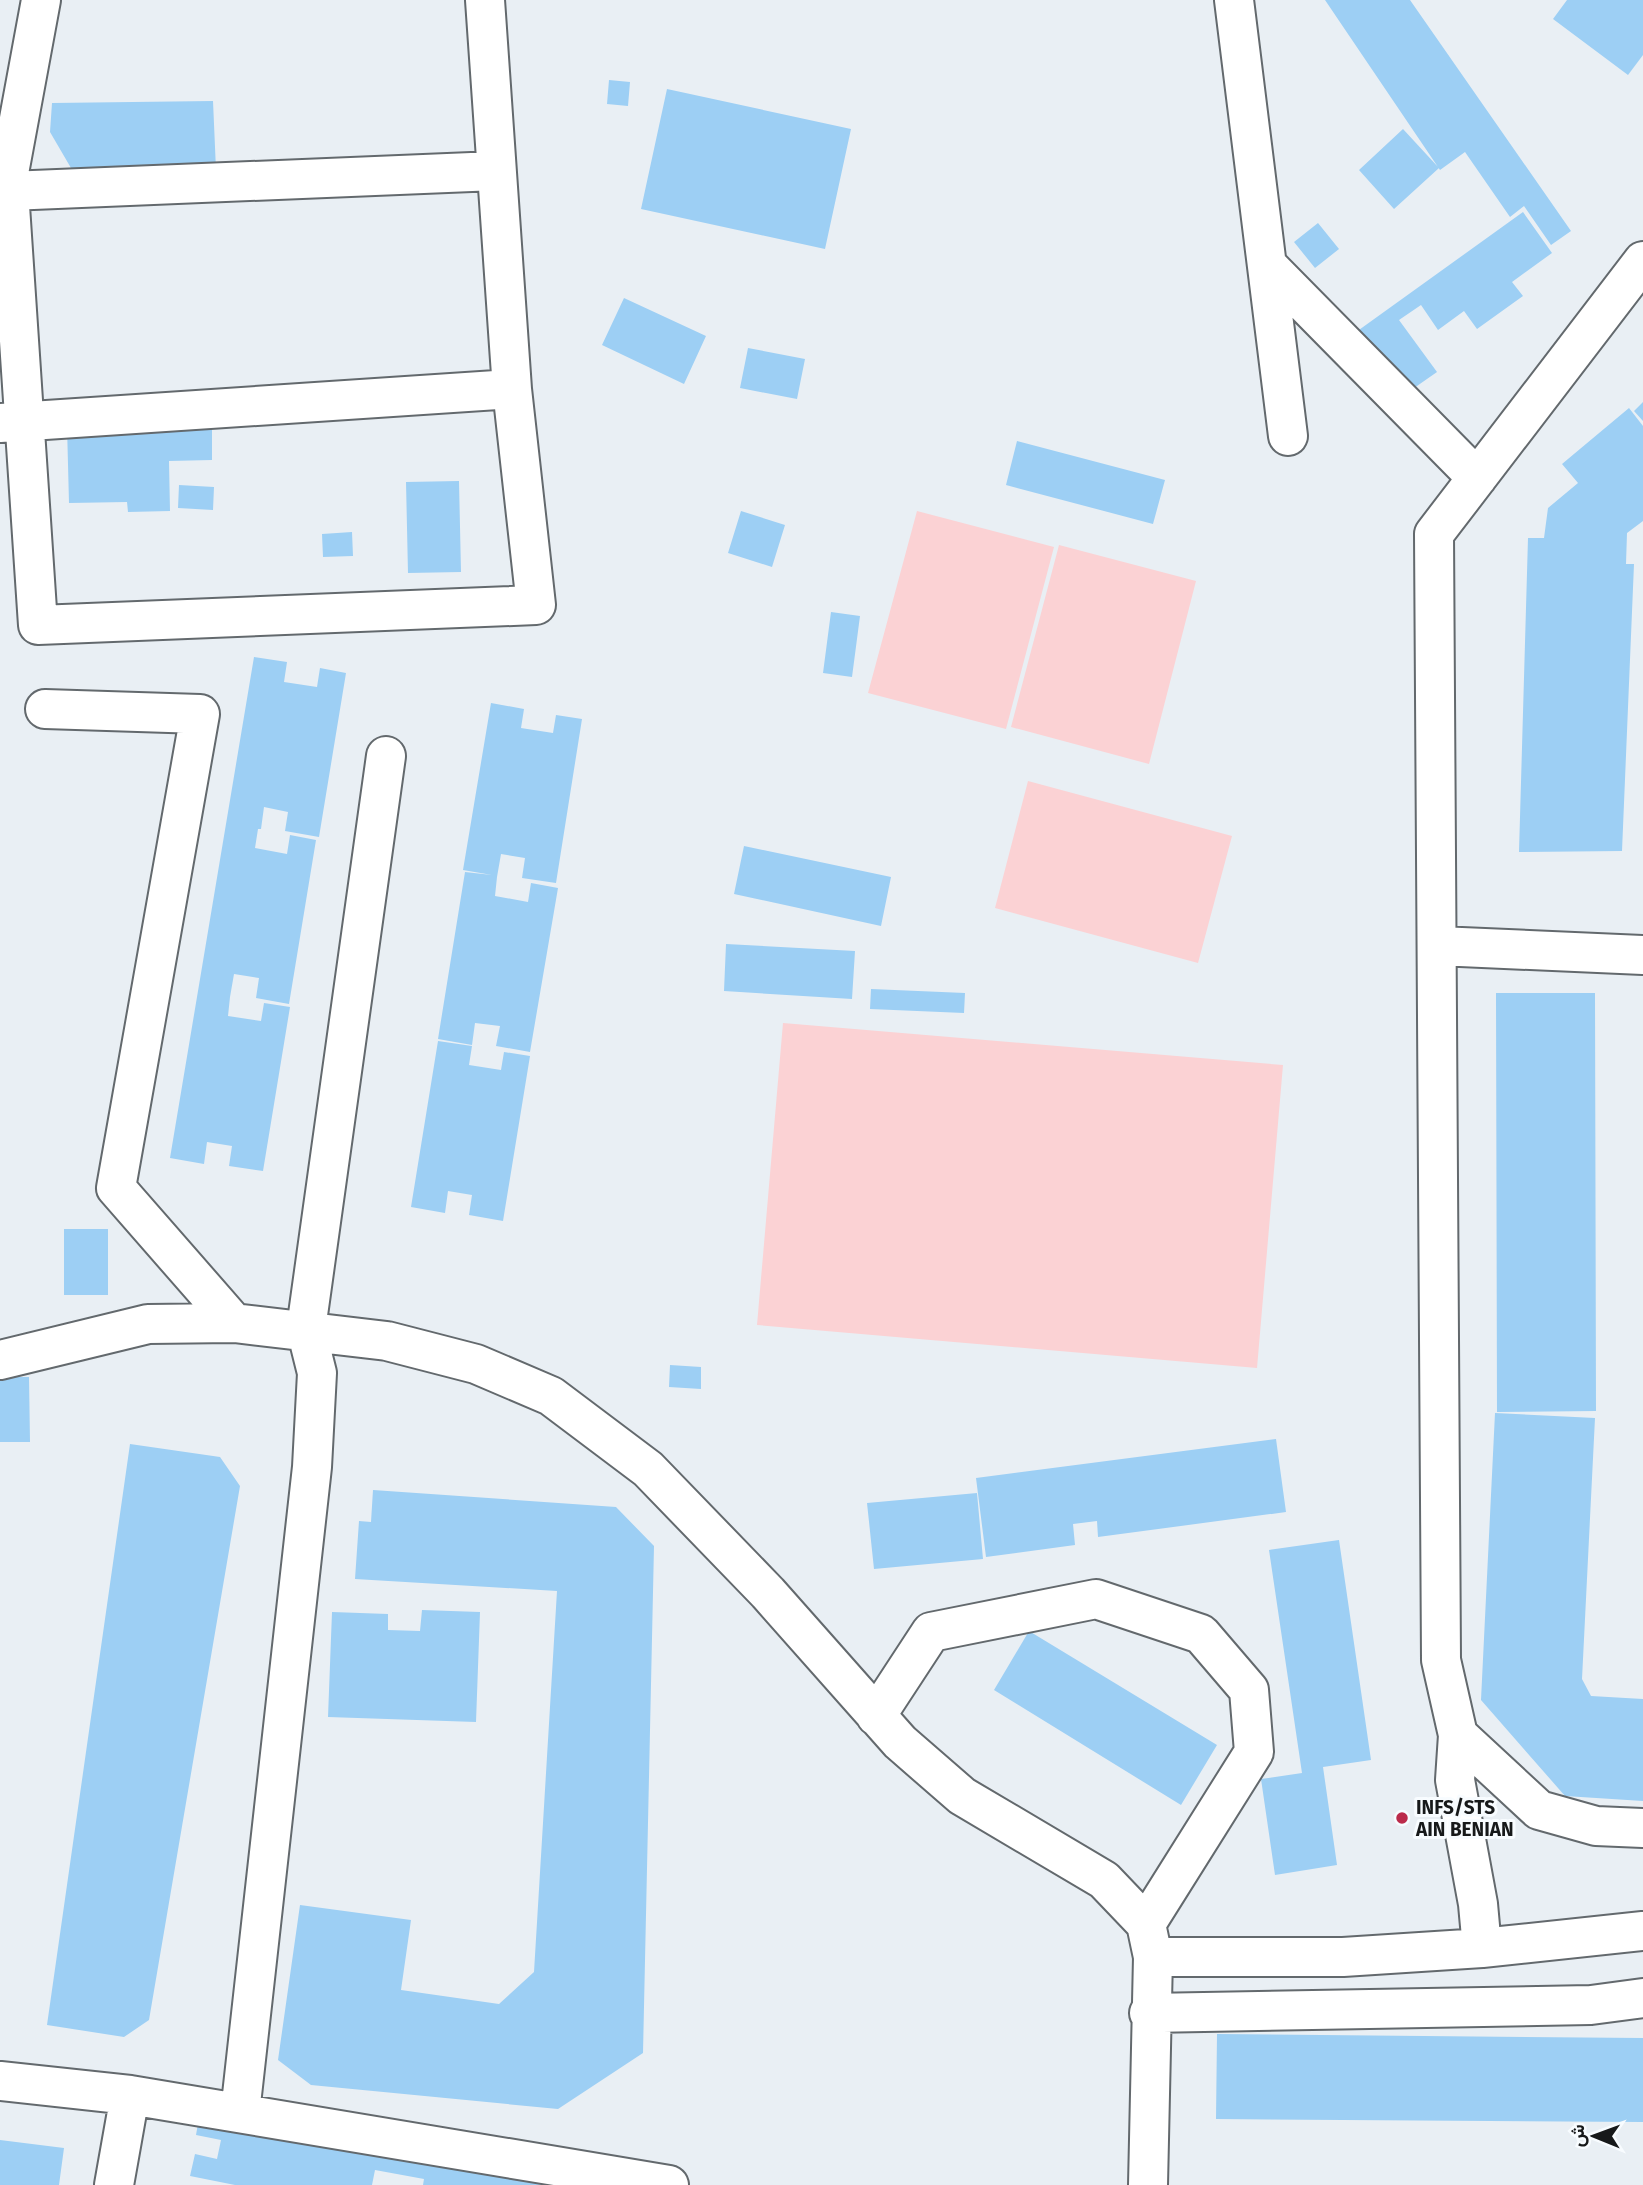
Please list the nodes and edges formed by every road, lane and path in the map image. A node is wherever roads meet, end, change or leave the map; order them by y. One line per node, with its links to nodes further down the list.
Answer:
1 (41, 0): 5 (street)
2 (485, 0): 4 (street)
3 (1234, 0): 7 (street)
4 (496, 172): 5 (street); 8 (street)
5 (9, 191): 9 (street)
6 (1643, 261): 11 (street)
7 (1267, 265): 10 (street); 11 (street)
8 (512, 389): 9 (street); 9 (street)
9 (11, 422)
10 (1288, 436)
11 (1477, 478): 14 (street)
12 (44, 709): 16 (street)
13 (386, 756): 17 (street)
14 (1438, 946): 15 (street); 20 (street)
15 (1643, 955)
16 (234, 1323): 17 (street); 18 (street)
17 (306, 1329): 19 (street); 29 (street)
18 (0, 1360)
19 (876, 1716): 23 (street); 23 (street)
20 (1458, 1735): 21 (street); 24 (street)
21 (1643, 1828)
22 (1643, 1931): 24 (street)
23 (1149, 1941): 24 (street); 26 (street)
24 (1482, 1948)
25 (1643, 1998): 26 (street)
26 (1149, 2013): 32 (street)
27 (0, 2081): 28 (street)
28 (130, 2095): 29 (street); 30 (street)
29 (240, 2113): 31 (street)
30 (114, 2185)
31 (669, 2185)
32 (1148, 2185)

